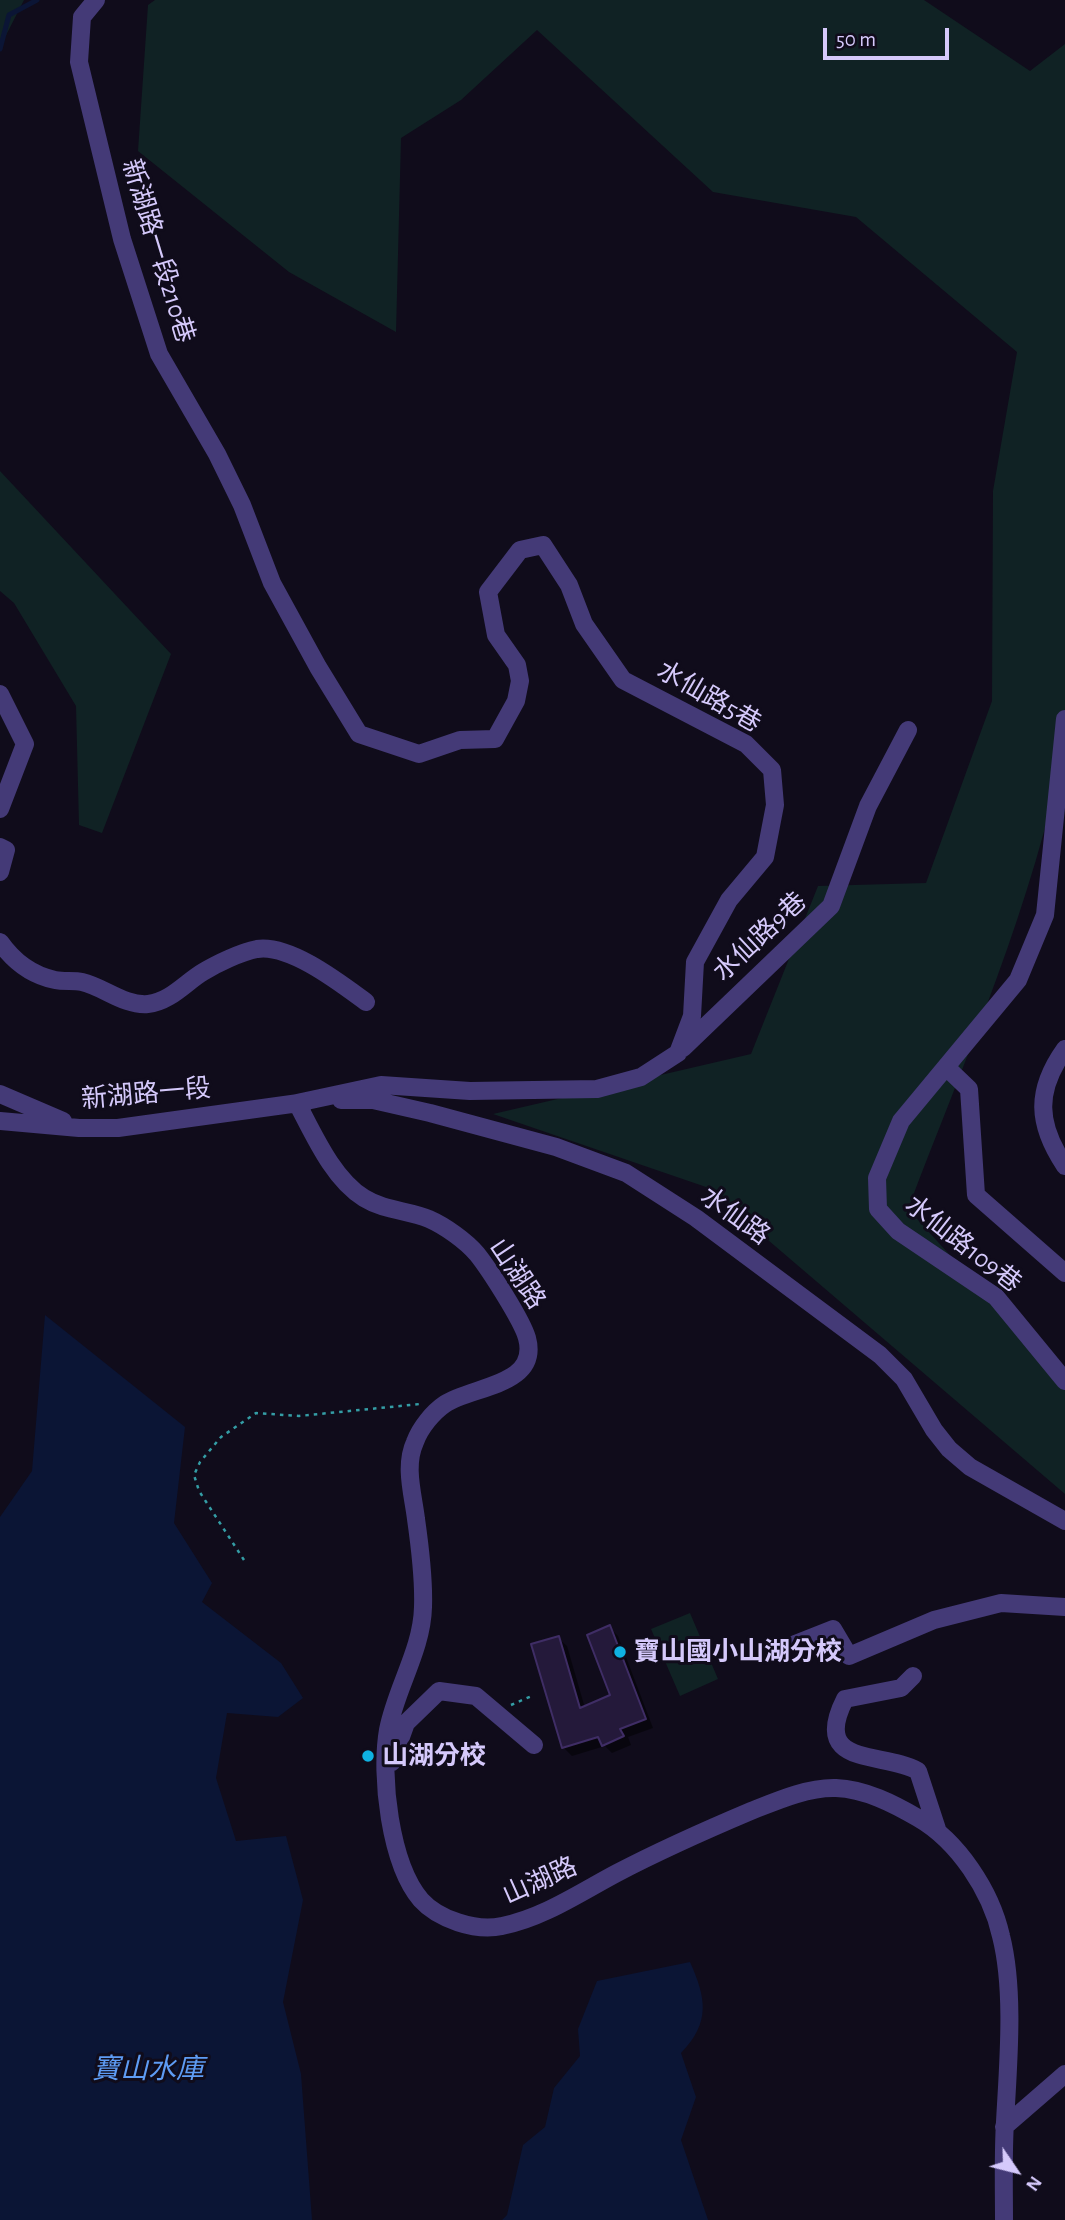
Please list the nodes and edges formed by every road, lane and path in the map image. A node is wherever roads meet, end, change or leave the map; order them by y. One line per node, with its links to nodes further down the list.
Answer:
1 (96, 0): 2 (street, 新湖路一段210巷)
2 (272, 583): 12 (street, 水仙路5巷)
3 (0, 694): 6 (street)
4 (1065, 719): 13 (street, 水仙路109巷)
5 (908, 730): 12 (street, 水仙路9巷)
6 (0, 809)
7 (0, 847): 8 (street)
8 (0, 872)
9 (0, 942): 10 (street)
10 (366, 1002)
11 (1065, 1049): 18 (street)
12 (678, 1053): 15 (street)
13 (946, 1068): 19 (street, 水仙路109巷); 20 (street, 水仙路109巷)
14 (0, 1094): 17 (street)
15 (297, 1103): 17 (street, 新湖路一段); 21 (street, 山湖路); 22 (street, 水仙路)
16 (0, 1121): 17 (street, 新湖路一段)
17 (79, 1128)
18 (1065, 1166)
19 (1065, 1273)
20 (1065, 1381)
21 (447, 1402): 23 (path); 30 (street, 山湖路)
22 (1065, 1521)
23 (244, 1560)
24 (1065, 1607): 25 (street)
25 (795, 1644)
26 (913, 1676): 31 (street)
27 (534, 1695): 28 (path)
28 (495, 1712): 29 (street); 30 (street)
29 (534, 1745)
30 (387, 1775): 31 (street, 山湖路)
31 (937, 1829): 33 (street, 山湖路)
32 (1065, 2074): 33 (street)
33 (1004, 2127): 34 (street, 山湖路)
34 (1004, 2220)

